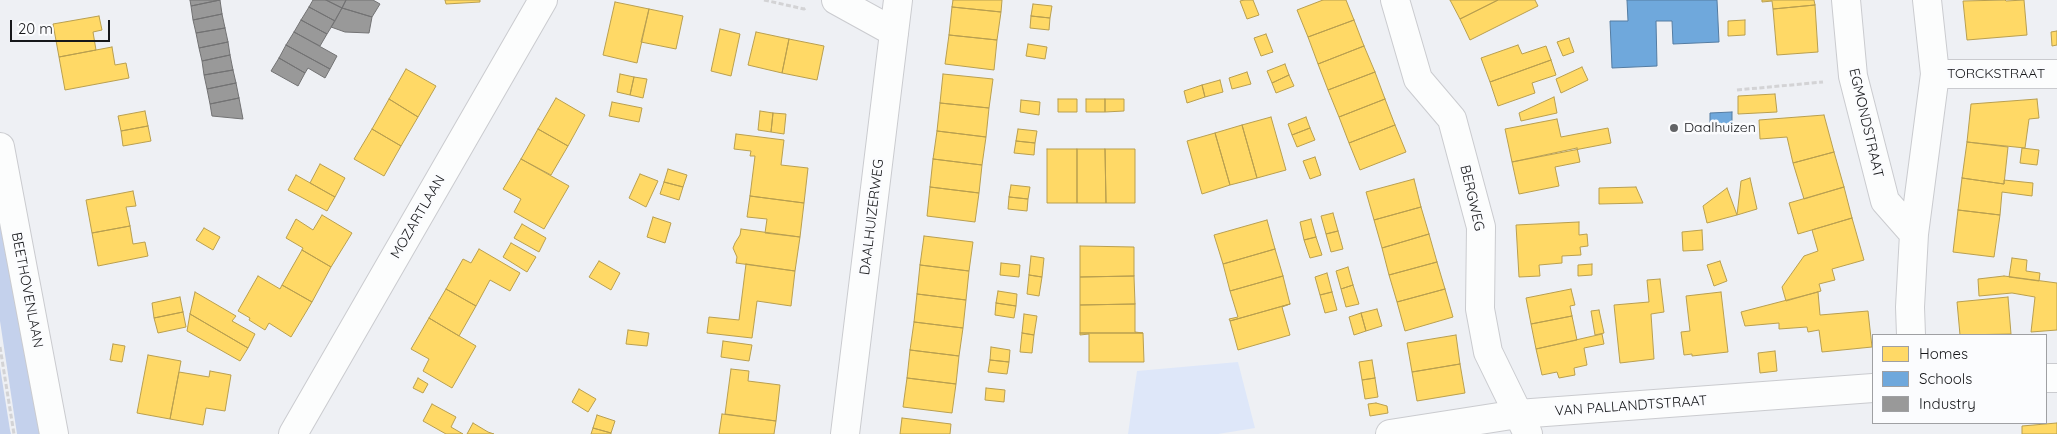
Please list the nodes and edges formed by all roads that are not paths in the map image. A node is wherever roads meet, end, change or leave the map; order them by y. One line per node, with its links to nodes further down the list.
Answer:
1 (543, 0): 16 (street, MOZARTLAAN)
2 (898, 0): 7 (street, DAALHUIZERWEG)
3 (1395, 0): 14 (street, BERGWEG)
4 (1846, 0): 11 (street, EGMONDSTRAAT)
5 (1928, 0): 8 (street)
6 (823, 2): 7 (street)
7 (894, 32): 17 (street, DAALHUIZERWEG)
8 (1935, 74): 9 (street, TORCKSTRAAT); 11 (street)
9 (2057, 74)
10 (0, 147): 15 (street, BEETHOVENLAAN)
11 (1914, 234): 12 (street)
12 (1911, 334)
13 (1872, 388): 14 (street, VAN PALLANDTSTRAAT)
14 (1523, 424): 18 (street, VAN PALLANDTSTRAAT)
15 (54, 434)
16 (293, 434)
17 (845, 434)
18 (1390, 434)

